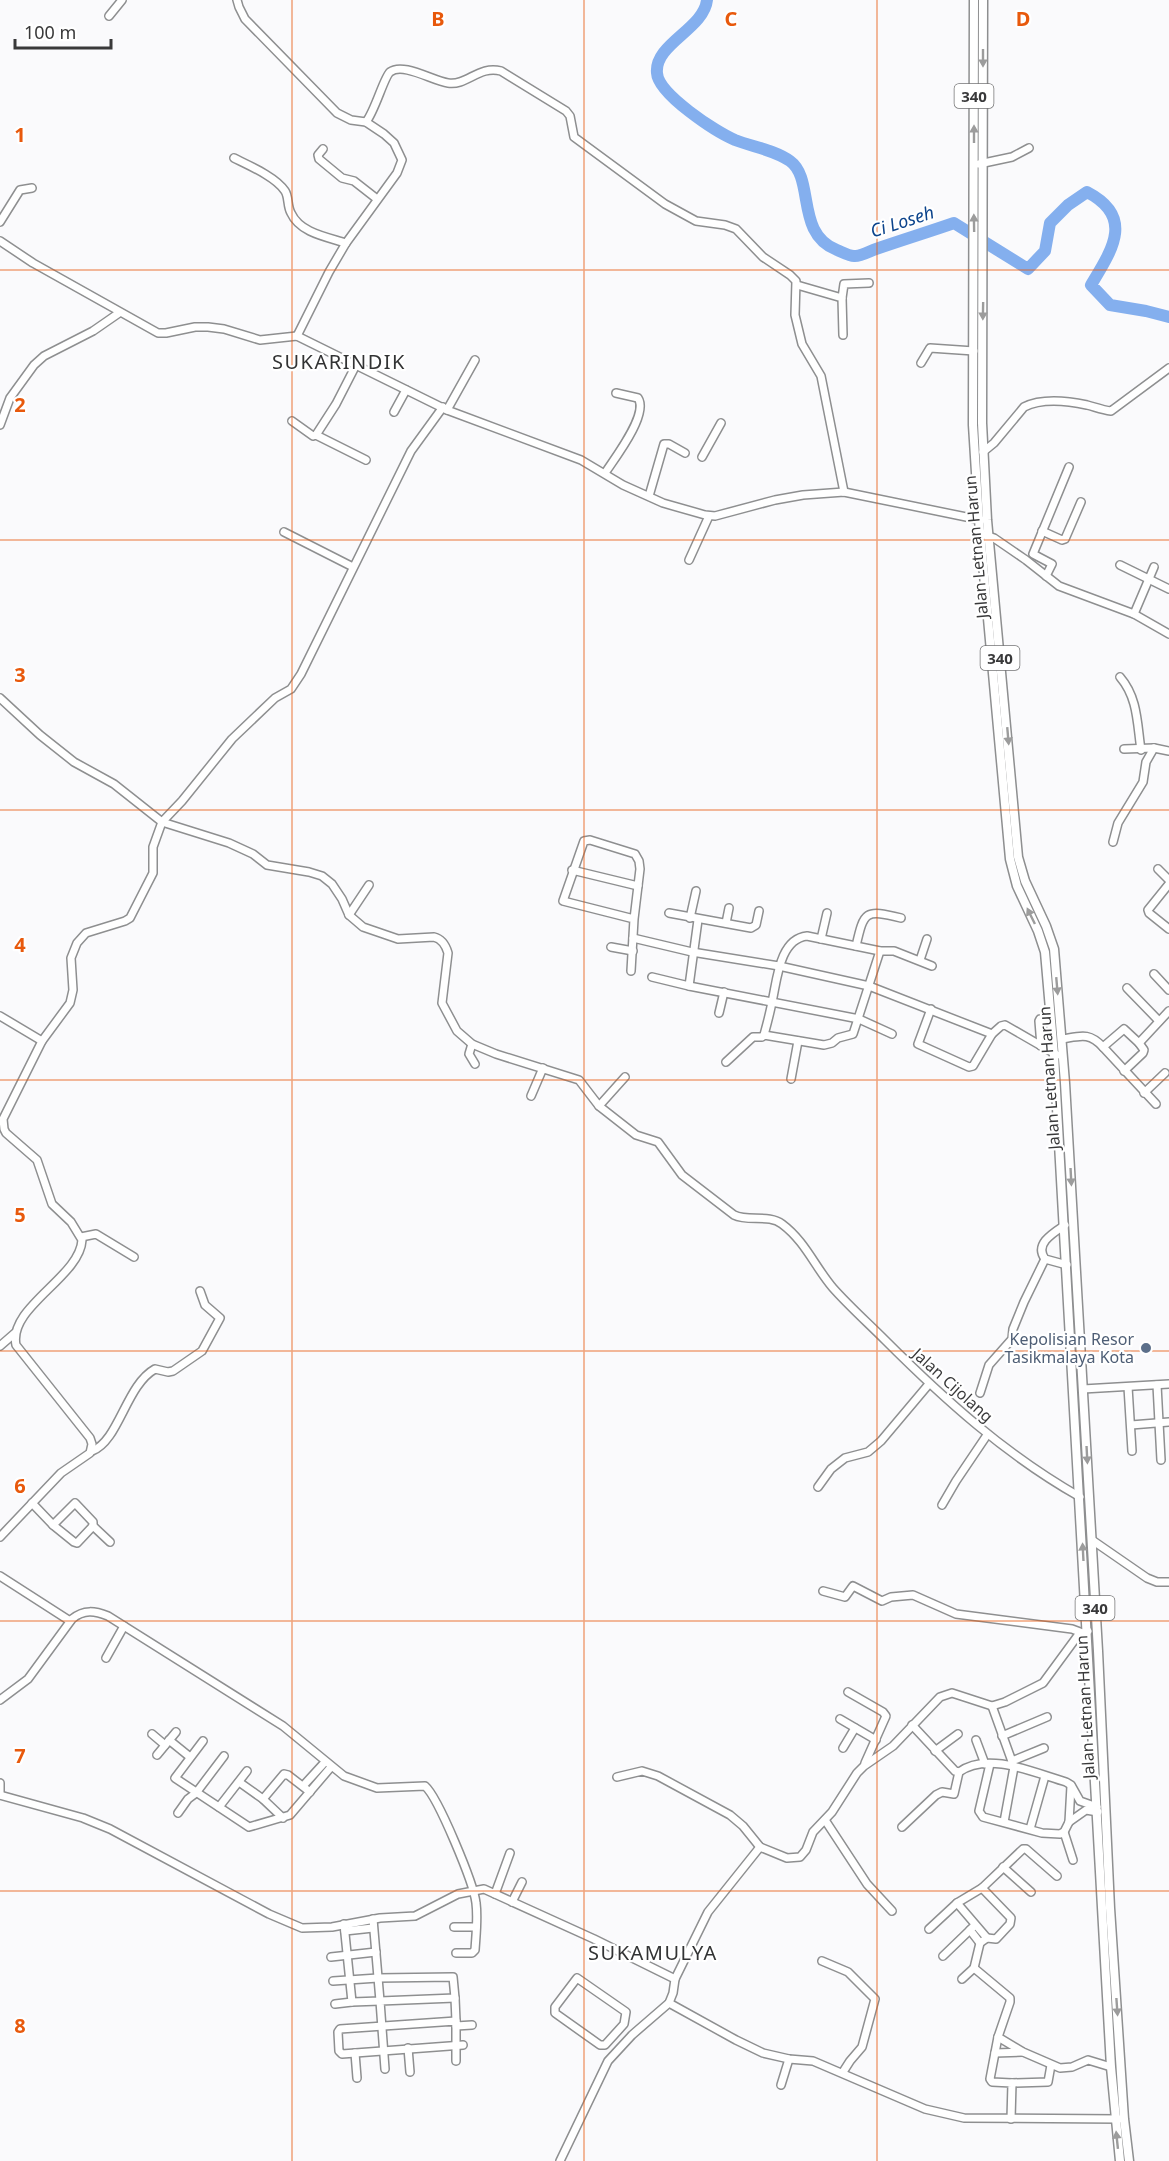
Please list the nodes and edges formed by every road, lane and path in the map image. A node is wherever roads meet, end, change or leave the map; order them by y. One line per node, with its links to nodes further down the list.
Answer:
1 (122, 0): 5 (street)
2 (237, 0): 6 (street)
3 (974, 0): 10 (main road, Jalan Letnan Harun / 340, one-way to 3)
4 (984, 0): 10 (main road, Jalan Letnan Harun / 340, one-way to 10)
5 (109, 16)
6 (366, 122): 12 (street); 18 (street)
7 (1029, 148): 10 (street)
8 (323, 149): 12 (street)
9 (234, 158): 15 (street)
10 (978, 164): 16 (main road, Jalan Letnan Harun / 340)
11 (32, 188): 13 (street)
12 (377, 199): 15 (street)
13 (0, 222)
14 (0, 241): 20 (street)
15 (346, 243): 22 (street)
16 (979, 253): 23 (main road, Jalan Letnan Harun / 340); 36 (main road, Jalan Letnan Harun / 340, one-way to 36)
17 (869, 283): 19 (street)
18 (797, 285): 19 (street); 42 (street)
19 (842, 298): 21 (street)
20 (119, 313): 22 (street); 34 (street)
21 (843, 335)
22 (297, 336): 26 (street)
23 (974, 351): 25 (street); 46 (main road, Jalan Letnan Harun / 340)
24 (475, 360): 30 (street)
25 (921, 363)
26 (356, 365): 28 (street); 35 (street)
27 (1169, 368): 36 (street)
28 (406, 390): 30 (street); 31 (street)
29 (616, 393): 41 (street)
30 (445, 409): 41 (street); 52 (street)
31 (394, 412)
32 (292, 421): 35 (street)
33 (721, 423): 38 (street)
34 (0, 425)
35 (316, 435): 39 (street)
36 (983, 452): 46 (main road, Jalan Letnan Harun / 340)
37 (685, 453): 43 (street)
38 (702, 457)
39 (366, 460)
40 (1069, 467): 47 (street)
41 (605, 473): 43 (street)
42 (844, 492): 45 (street); 46 (street)
43 (649, 496): 45 (street)
44 (1081, 502): 47 (street)
45 (709, 516): 50 (street)
46 (983, 520): 49 (main road, Jalan Letnan Harun / 340)
47 (1042, 531): 54 (street)
48 (284, 532): 52 (street)
49 (985, 535): 54 (street); 61 (main road, Jalan Letnan Harun / 340)
50 (690, 560)
51 (1120, 565): 55 (street)
52 (353, 567): 66 (street)
53 (1154, 567): 55 (street)
54 (1046, 576): 57 (street)
55 (1148, 578): 56 (street); 57 (street)
56 (1169, 589)
57 (1134, 614): 58 (street)
58 (1168, 632)
59 (1120, 677): 64 (street)
60 (0, 698): 66 (street)
61 (1000, 705): 108 (main road, Jalan Letnan Harun / 340, one-way to 61); 114 (main road, Jalan Letnan Harun / 340, one-way to 114)
62 (1154, 748): 64 (street); 65 (street); 67 (street)
63 (1124, 749): 64 (street)
64 (1141, 750)
65 (1169, 751)
66 (162, 822): 78 (street); 115 (street)
67 (1113, 842)
68 (1158, 868): 70 (street)
69 (572, 870): 72 (street); 72 (street); 80 (street)
70 (1169, 882): 83 (street)
71 (369, 885): 78 (street)
72 (638, 886): 80 (street)
73 (696, 891): 81 (street)
74 (729, 909): 82 (street)
75 (759, 911): 82 (street)
76 (827, 912): 85 (street)
77 (669, 913): 81 (street)
78 (349, 915): 118 (street)
79 (901, 918): 87 (street)
80 (634, 919): 84 (street)
81 (694, 919): 82 (street); 91 (street)
82 (726, 923)
83 (1168, 926)
84 (633, 938): 89 (street); 91 (street)
85 (821, 939): 87 (street); 93 (street)
86 (927, 939): 92 (street)
87 (856, 946): 90 (street)
88 (611, 947): 89 (street)
89 (633, 951): 95 (street)
90 (880, 951): 92 (street); 99 (street)
91 (692, 952): 93 (street); 98 (street)
92 (920, 960): 94 (street)
93 (779, 966): 99 (street); 103 (street)
94 (932, 966)
95 (631, 971)
96 (1154, 974): 101 (street)
97 (652, 976): 98 (street)
98 (689, 986): 102 (street)
99 (870, 986): 104 (street); 109 (street)
100 (1127, 988): 110 (street)
101 (1169, 990)
102 (723, 992): 103 (street); 106 (street)
103 (772, 1002): 109 (street); 113 (street)
104 (931, 1009): 112 (street); 112 (street)
105 (1169, 1011): 110 (street)
106 (719, 1013)
107 (0, 1016): 115 (street)
108 (1050, 1018): 119 (street); 121 (main road, Jalan Letnan Harun / 340)
109 (859, 1019): 111 (street); 116 (street)
110 (1159, 1022): 117 (street)
111 (892, 1034)
112 (992, 1034): 119 (street)
113 (764, 1035): 116 (street); 122 (street)
114 (1062, 1039): 120 (street); 121 (main road, Jalan Letnan Harun / 340)
115 (42, 1041): 134 (street)
116 (798, 1041): 128 (street)
117 (1139, 1043): 120 (street); 125 (street)
118 (472, 1044): 123 (street); 124 (street, Jalan Cijolang)
119 (1041, 1046): 121 (street)
120 (1103, 1047): 125 (street)
121 (1058, 1055): 133 (main road, Jalan Letnan Harun / 340)
122 (726, 1062)
123 (475, 1064)
124 (543, 1068): 130 (street); 132 (street, Jalan Cijolang)
125 (1124, 1071): 129 (street)
126 (1165, 1073): 129 (street)
127 (625, 1077): 132 (street)
128 (791, 1078)
129 (1144, 1093): 131 (street)
130 (531, 1096)
131 (1156, 1104)
132 (598, 1106): 141 (street, Jalan Cijolang)
133 (1067, 1220): 136 (street); 137 (main road, Jalan Letnan Harun / 340); 145 (main road, Jalan Letnan Harun / 340)
134 (81, 1237): 135 (street); 139 (street)
135 (134, 1257)
136 (1045, 1259): 137 (street); 146 (street)
137 (1067, 1264): 147 (main road, Jalan Letnan Harun / 340)
138 (200, 1291): 152 (street)
139 (15, 1333): 140 (street); 152 (street)
140 (0, 1346)
141 (930, 1384): 151 (street, Jalan Cijolang); 155 (street)
142 (1157, 1384): 143 (street); 144 (street); 149 (street)
143 (1169, 1384)
144 (1128, 1387): 145 (street); 150 (street)
145 (1083, 1389): 147 (main road, Jalan Letnan Harun / 340)
146 (980, 1393)
147 (1080, 1422): 156 (main road, Jalan Letnan Harun / 340); 162 (main road, Jalan Letnan Harun / 340, one-way to 162)
148 (1169, 1422): 149 (street)
149 (1159, 1423): 150 (street); 154 (street)
150 (1131, 1425): 153 (street)
151 (987, 1435): 156 (street, Jalan Cijolang); 158 (street)
152 (92, 1451): 157 (street)
153 (1132, 1451)
154 (1161, 1460)
155 (818, 1487)
156 (1080, 1497): 164 (main road, Jalan Letnan Harun / 340, one-way to 156)
157 (32, 1503): 159 (street); 161 (street)
158 (942, 1505)
159 (53, 1525): 160 (street); 160 (street)
160 (93, 1527): 163 (street)
161 (0, 1537)
162 (1092, 1540): 164 (main road, Jalan Letnan Harun / 340); 166 (street)
163 (110, 1542)
164 (1089, 1574): 170 (main road, Jalan Letnan Harun / 340); 231 (main road, Jalan Letnan Harun / 340)
165 (0, 1576): 168 (street)
166 (1169, 1581)
167 (824, 1591): 170 (street)
168 (70, 1621): 169 (street); 173 (street)
169 (124, 1626): 171 (street); 194 (street)
170 (1084, 1632): 174 (street); 210 (main road, Jalan Letnan Harun)
171 (106, 1658)
172 (848, 1692): 183 (street)
173 (0, 1700)
174 (992, 1706): 177 (street); 182 (street)
175 (1047, 1718): 182 (street)
176 (840, 1719): 178 (street)
177 (912, 1725): 189 (street); 195 (street)
178 (855, 1728): 183 (street); 187 (street)
179 (176, 1732): 186 (street)
180 (152, 1734): 186 (street)
181 (958, 1734): 189 (street)
182 (1002, 1736): 196 (street)
183 (876, 1740): 195 (street)
184 (976, 1740): 193 (street)
185 (203, 1741): 192 (street)
186 (167, 1742): 190 (street); 192 (street)
187 (843, 1748)
188 (1044, 1748): 196 (street)
189 (935, 1751): 198 (street)
190 (158, 1755)
191 (224, 1756): 206 (street)
192 (190, 1757): 206 (street)
193 (988, 1764): 196 (street); 198 (street); 214 (street)
194 (328, 1765): 204 (street); 205 (street); 226 (street)
195 (864, 1766): 213 (street)
196 (1015, 1766): 199 (street); 214 (street)
197 (248, 1771): 201 (street)
198 (959, 1772): 216 (street)
199 (1045, 1776): 203 (street); 217 (street)
200 (617, 1778): 219 (street)
201 (239, 1782): 208 (street); 209 (street)
202 (0, 1784): 207 (street)
203 (1071, 1785): 210 (street); 215 (street)
204 (303, 1786): 205 (street); 208 (street)
205 (310, 1792): 212 (street)
206 (196, 1794): 209 (street); 211 (street)
207 (0, 1795): 237 (street)
208 (263, 1799): 212 (street)
209 (219, 1807): 212 (street)
210 (1097, 1809): 215 (street); 231 (main road, Jalan Letnan Harun)
211 (178, 1813)
212 (283, 1818)
213 (825, 1820): 219 (street); 232 (street)
214 (1004, 1822): 217 (street)
215 (1069, 1822): 218 (street)
216 (902, 1827)
217 (1030, 1830): 218 (street)
218 (1064, 1832): 221 (street)
219 (760, 1847): 250 (street)
220 (510, 1853): 228 (street)
221 (1073, 1860)
222 (1003, 1868): 223 (street); 225 (street); 227 (street)
223 (1057, 1875)
224 (522, 1882): 229 (street)
225 (982, 1888): 230 (street); 240 (street)
226 (473, 1890): 228 (street); 233 (street); 235 (street)
227 (1031, 1892)
228 (495, 1894): 229 (street)
229 (512, 1902): 250 (street)
230 (957, 1904): 236 (street); 239 (street)
231 (1106, 1908): 273 (main road); 281 (main road, Jalan Letnan Harun / 340, one-way to 281)
232 (891, 1911)
233 (373, 1919): 237 (street); 238 (street)
234 (454, 1927): 235 (street)
235 (477, 1927): 242 (street)
236 (973, 1927): 240 (street); 244 (street)
237 (345, 1928): 238 (street); 243 (street)
238 (374, 1928): 241 (street)
239 (929, 1929)
240 (984, 1941): 247 (street)
241 (376, 1952): 243 (street); 248 (street)
242 (456, 1953)
243 (346, 1955): 245 (street); 251 (street)
244 (943, 1956)
245 (332, 1957)
246 (822, 1962): 276 (street)
247 (974, 1968): 249 (street); 263 (street)
248 (378, 1978): 251 (street); 253 (street); 254 (street)
249 (962, 1978)
250 (675, 1979): 256 (street)
251 (349, 1980): 252 (street); 255 (street)
252 (333, 1981)
253 (455, 1998): 254 (street); 258 (street)
254 (380, 2001): 255 (street); 261 (street)
255 (352, 2002): 257 (street)
256 (669, 2003): 262 (street); 270 (street)
257 (335, 2004)
258 (456, 2024): 260 (street); 261 (street); 264 (street)
259 (624, 2024): 259 (street); 262 (street)
260 (472, 2025)
261 (381, 2026): 266 (street); 268 (street)
262 (632, 2035): 282 (street)
263 (998, 2037): 267 (street); 269 (street)
264 (460, 2045): 265 (street); 271 (street)
265 (408, 2048): 266 (street); 275 (street)
266 (383, 2050): 268 (street); 274 (street)
267 (1023, 2052): 269 (street); 272 (street)
268 (355, 2053): 277 (street)
269 (995, 2053): 278 (street)
270 (789, 2060): 276 (street); 279 (street)
271 (456, 2061)
272 (1051, 2065): 273 (street); 278 (street)
273 (1111, 2067): 281 (main road)
274 (385, 2069)
275 (410, 2072)
276 (843, 2072): 280 (street)
277 (357, 2078)
278 (1012, 2083): 280 (street)
279 (780, 2085)
280 (1011, 2119): 281 (street)
281 (1120, 2119): 283 (main road, Jalan Letnan Harun / 340, one-way to 281); 284 (main road, Jalan Letnan Harun / 340)
282 (560, 2161)
283 (1120, 2161)
284 (1129, 2161)

